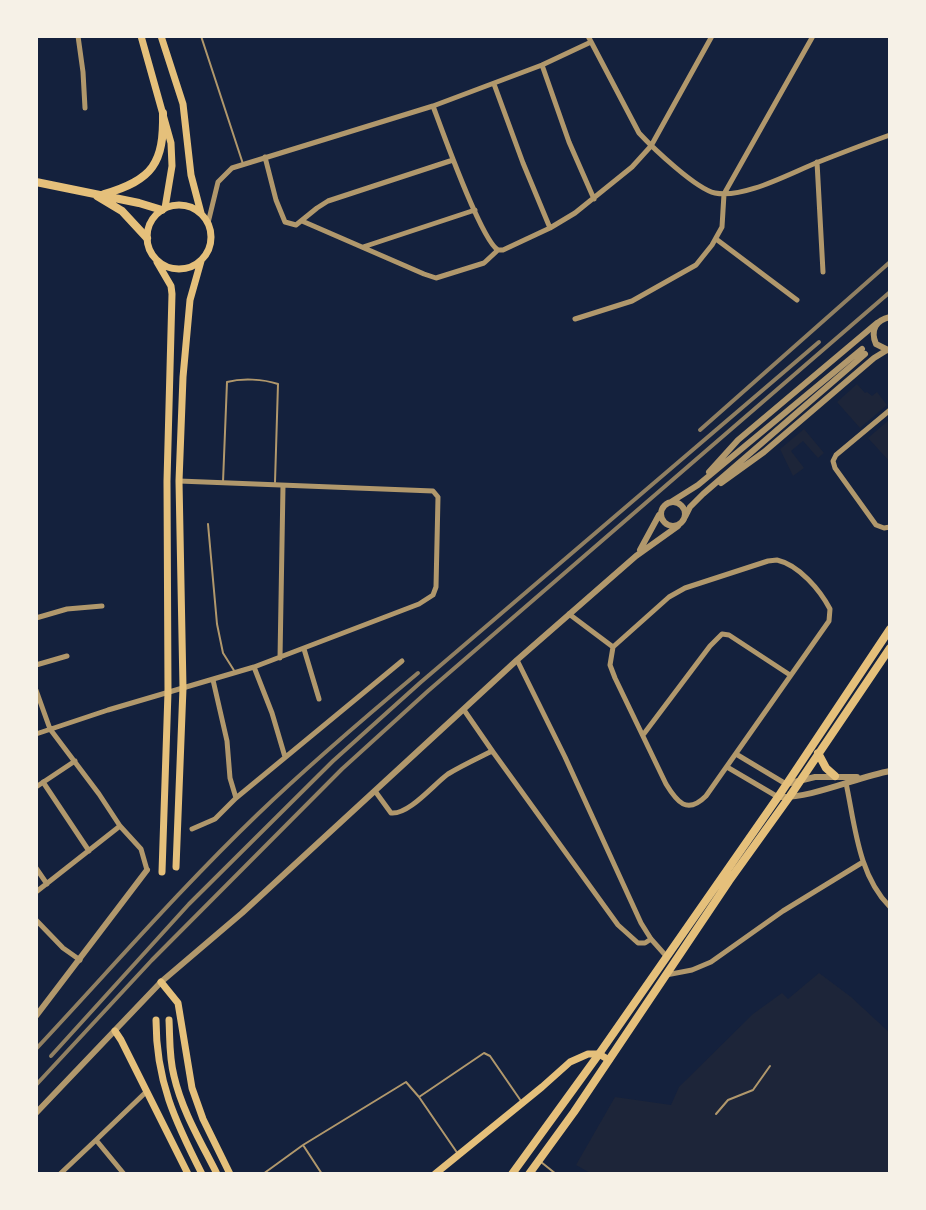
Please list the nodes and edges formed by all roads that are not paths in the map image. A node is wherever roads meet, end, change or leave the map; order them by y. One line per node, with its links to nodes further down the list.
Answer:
1 (78, 36): 11 (street)
2 (141, 36): 12 (main road)
3 (161, 36): 26 (main road)
4 (201, 36): 18 (lane)
5 (712, 36): 14 (street)
6 (813, 36): 21 (street)
7 (589, 39): 8 (street); 14 (street)
8 (542, 65): 9 (street); 23 (street)
9 (494, 84): 10 (street); 29 (street)
10 (433, 106): 15 (street); 16 (street)
11 (85, 108)
12 (164, 113): 22 (highway); 24 (main road)
13 (890, 135): 17 (street)
14 (651, 146): 21 (street); 23 (street)
15 (265, 157): 18 (street); 27 (street)
16 (453, 160): 25 (street); 27 (street)
17 (818, 162): 21 (street); 36 (street)
18 (243, 164): 28 (street)
19 (36, 182): 20 (highway)
20 (92, 193): 22 (highway); 30 (highway)
21 (724, 194): 31 (street)
22 (101, 195): 24 (highway)
23 (594, 199): 29 (street)
24 (164, 209): 26 (main road); 30 (main road)
25 (475, 210): 32 (street); 33 (street)
26 (201, 213): 28 (main road)
27 (303, 221): 32 (street)
28 (208, 223): 34 (main road)
29 (550, 228): 33 (street)
30 (147, 238): 35 (main road)
31 (716, 239): 37 (street); 39 (street)
32 (363, 247): 33 (street)
33 (500, 250)
34 (201, 261): 35 (main road); 43 (main road)
35 (157, 262): 74 (main road)
36 (823, 272)
37 (797, 300)
38 (890, 317): 40 (street)
39 (575, 319)
40 (877, 323): 41 (street); 46 (street)
41 (888, 350): 48 (street)
42 (890, 410): 54 (street)
43 (180, 482): 44 (street); 72 (main road)
44 (223, 483): 45 (street); 45 (lane)
45 (275, 485): 47 (street)
46 (698, 485): 48 (street); 49 (street)
47 (284, 486): 62 (street); 64 (street)
48 (696, 500): 51 (street)
49 (671, 502): 50 (street); 51 (street)
50 (661, 511): 53 (street); 55 (street)
51 (685, 517): 53 (street)
52 (208, 524): 69 (lane)
53 (678, 526): 55 (street)
54 (890, 527)
55 (636, 556): 57 (street)
56 (102, 606): 58 (street)
57 (569, 614): 60 (street); 65 (street)
58 (36, 618)
59 (890, 629): 92 (main road)
60 (613, 646): 70 (street); 79 (street)
61 (890, 648): 81 (main road)
62 (304, 649): 64 (street); 75 (street)
63 (67, 656): 67 (street)
64 (280, 658): 68 (street)
65 (517, 660): 76 (street); 112 (street)
66 (402, 661): 83 (street)
67 (36, 664)
68 (255, 667): 69 (street); 83 (street)
69 (235, 673): 71 (street)
70 (790, 675): 79 (street); 82 (street)
71 (213, 680): 72 (street); 97 (street)
72 (183, 688): 74 (street); 102 (main road)
73 (36, 690): 77 (street)
74 (168, 692): 77 (street); 105 (main road)
75 (319, 699)
76 (464, 711): 80 (street); 94 (street)
77 (50, 729): 78 (street); 84 (street)
78 (36, 734)
79 (644, 735): 85 (street)
80 (494, 752): 94 (street); 112 (street)
81 (818, 753): 87 (main road); 89 (main road)
82 (735, 754): 85 (street); 92 (street)
83 (285, 757): 97 (street)
84 (75, 761): 90 (street); 98 (street)
85 (727, 767): 96 (street)
86 (890, 771): 88 (street)
87 (835, 776): 88 (street); 89 (street)
88 (861, 777): 91 (street)
89 (800, 780): 92 (street); 95 (main road)
90 (42, 782): 93 (street); 100 (street)
91 (846, 783): 95 (street); 101 (street)
92 (786, 784): 96 (main road)
93 (36, 787)
94 (375, 791): 116 (street)
95 (790, 796): 96 (street); 115 (main road)
96 (778, 797): 113 (main road)
97 (236, 798): 99 (street)
98 (120, 826): 100 (street); 104 (street)
99 (192, 829)
100 (89, 851): 106 (street)
101 (863, 862): 108 (street); 115 (street)
102 (176, 867)
103 (36, 868): 106 (street)
104 (147, 870): 114 (street)
105 (162, 872)
106 (47, 884): 107 (street)
107 (36, 892)
108 (890, 907)
109 (36, 920): 110 (street)
110 (41, 926): 111 (street); 114 (street)
111 (36, 932)
112 (651, 939): 113 (street)
113 (667, 957): 121 (main road)
114 (80, 960): 117 (street)
115 (666, 975): 122 (main road)
116 (161, 982): 120 (street); 138 (main road)
117 (36, 1016)
118 (156, 1020): 136 (main road)
119 (169, 1020): 137 (main road)
120 (115, 1031): 124 (main road); 127 (street)
121 (600, 1054): 122 (main road); 126 (main road); 142 (main road)
122 (609, 1060): 132 (main road)
123 (770, 1065): 128 (lane)
124 (146, 1092): 129 (street); 135 (main road)
125 (418, 1096): 126 (lane); 130 (lane); 131 (lane)
126 (522, 1104): 131 (main road)
127 (36, 1113)
128 (716, 1114)
129 (96, 1140): 133 (street); 134 (street)
130 (303, 1145): 139 (lane); 140 (lane)
131 (458, 1154): 141 (main road)
132 (538, 1160): 143 (main road); 144 (lane)
133 (60, 1174)
134 (124, 1174)
135 (188, 1174)
136 (202, 1174)
137 (217, 1174)
138 (230, 1174)
139 (263, 1174)
140 (322, 1174)
141 (435, 1174)
142 (512, 1174)
143 (529, 1174)
144 (556, 1174)

